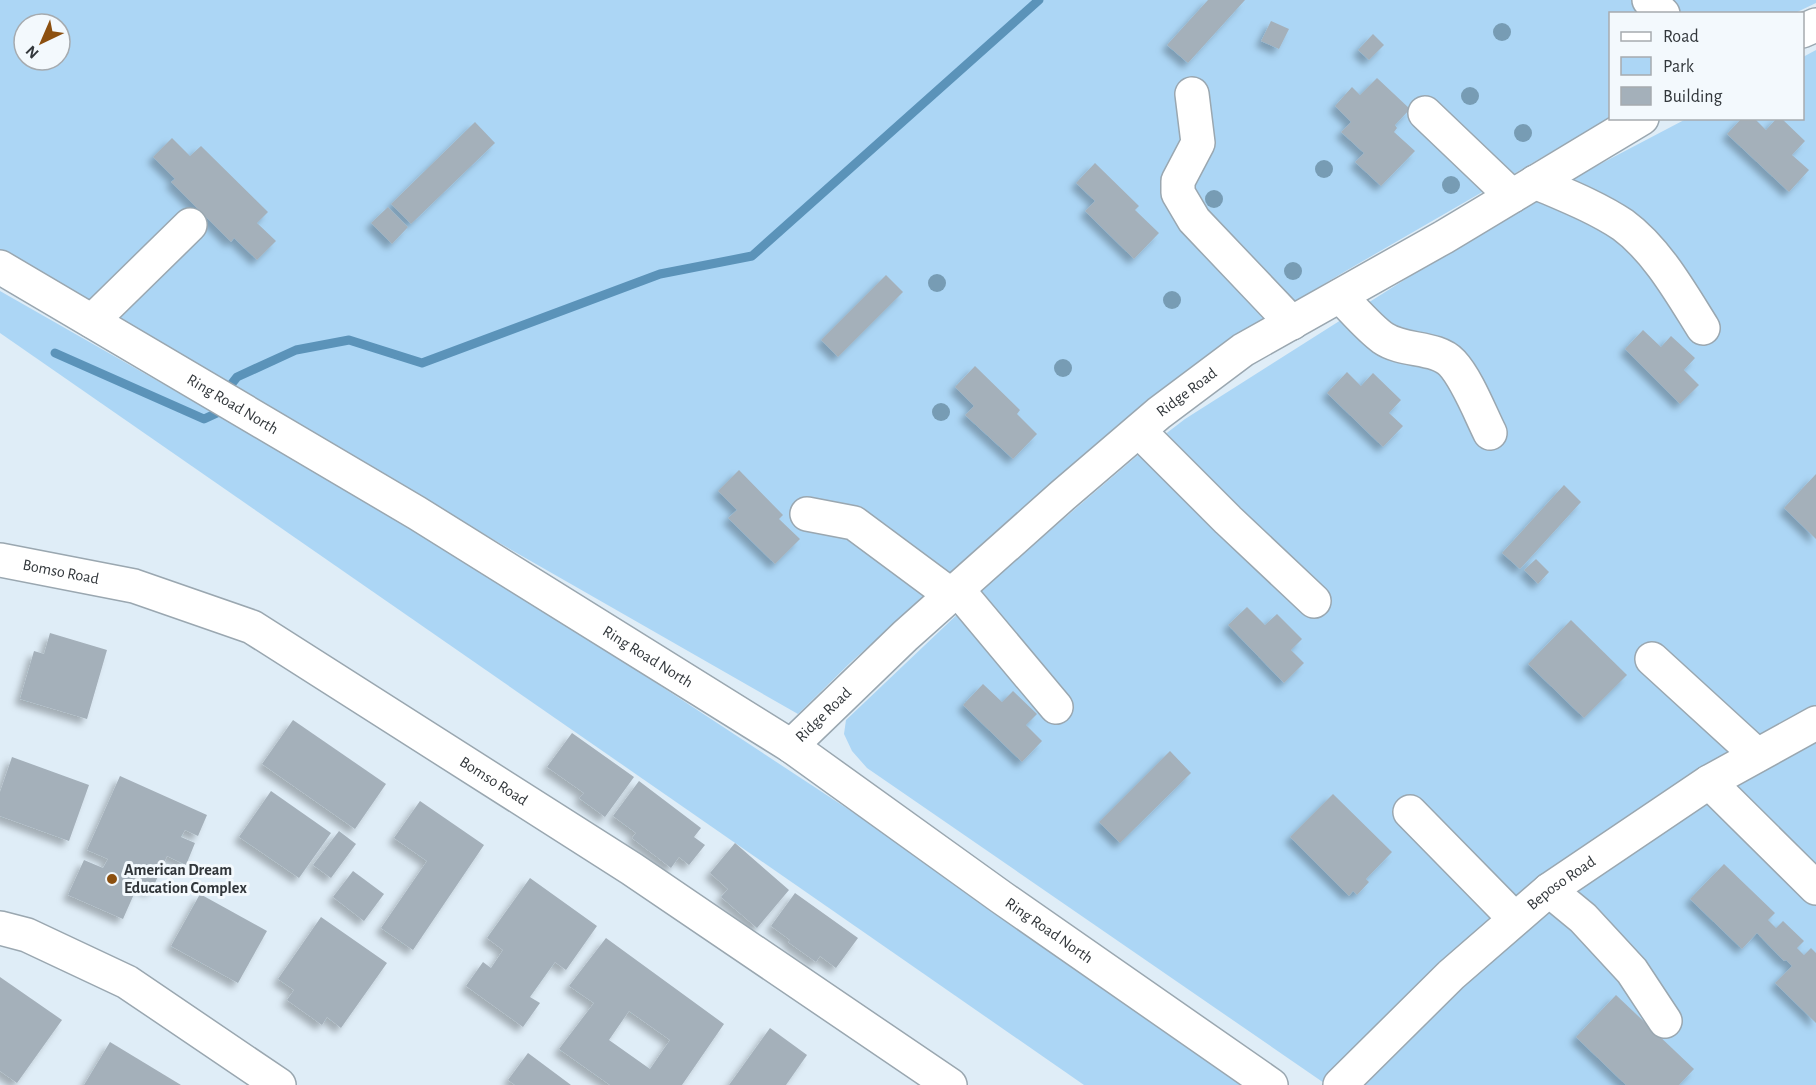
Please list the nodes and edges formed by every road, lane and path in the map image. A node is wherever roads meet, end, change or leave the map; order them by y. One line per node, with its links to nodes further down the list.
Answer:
1 (1649, 0): 2 (street)
2 (1661, 12)
3 (1192, 94): 11 (street)
4 (1425, 113): 6 (street)
5 (1639, 120): 6 (street, Ridge Road)
6 (1523, 189): 9 (street, Ridge Road); 12 (street)
7 (190, 225): 10 (street)
8 (0, 267): 10 (street, Ring Road North)
9 (1340, 296): 11 (street, Ridge Road); 14 (street)
10 (92, 321): 22 (street, Ring Road North)
11 (1292, 323): 13 (street, Ridge Road)
12 (1703, 328)
13 (1139, 431): 17 (street, Ridge Road); 18 (street)
14 (1490, 432)
15 (807, 514): 17 (street)
16 (0, 560): 32 (street, Bomso Road)
17 (954, 592): 20 (street); 22 (street, Ridge Road)
18 (1314, 601)
19 (1652, 659): 23 (street)
20 (1056, 707)
21 (1816, 723): 23 (street, Beposo Road)
22 (791, 746): 33 (street, Ring Road North)
23 (1757, 755): 24 (street, Beposo Road)
24 (1709, 782): 26 (street); 27 (street, Beposo Road)
25 (1410, 812): 28 (street)
26 (1816, 888)
27 (1550, 890): 28 (street, Beposo Road); 30 (street)
28 (1515, 919): 34 (street, Beposo Road)
29 (0, 928): 31 (street)
30 (1665, 1021)
31 (279, 1085)
32 (950, 1085)
33 (1271, 1085)
34 (1340, 1085)

